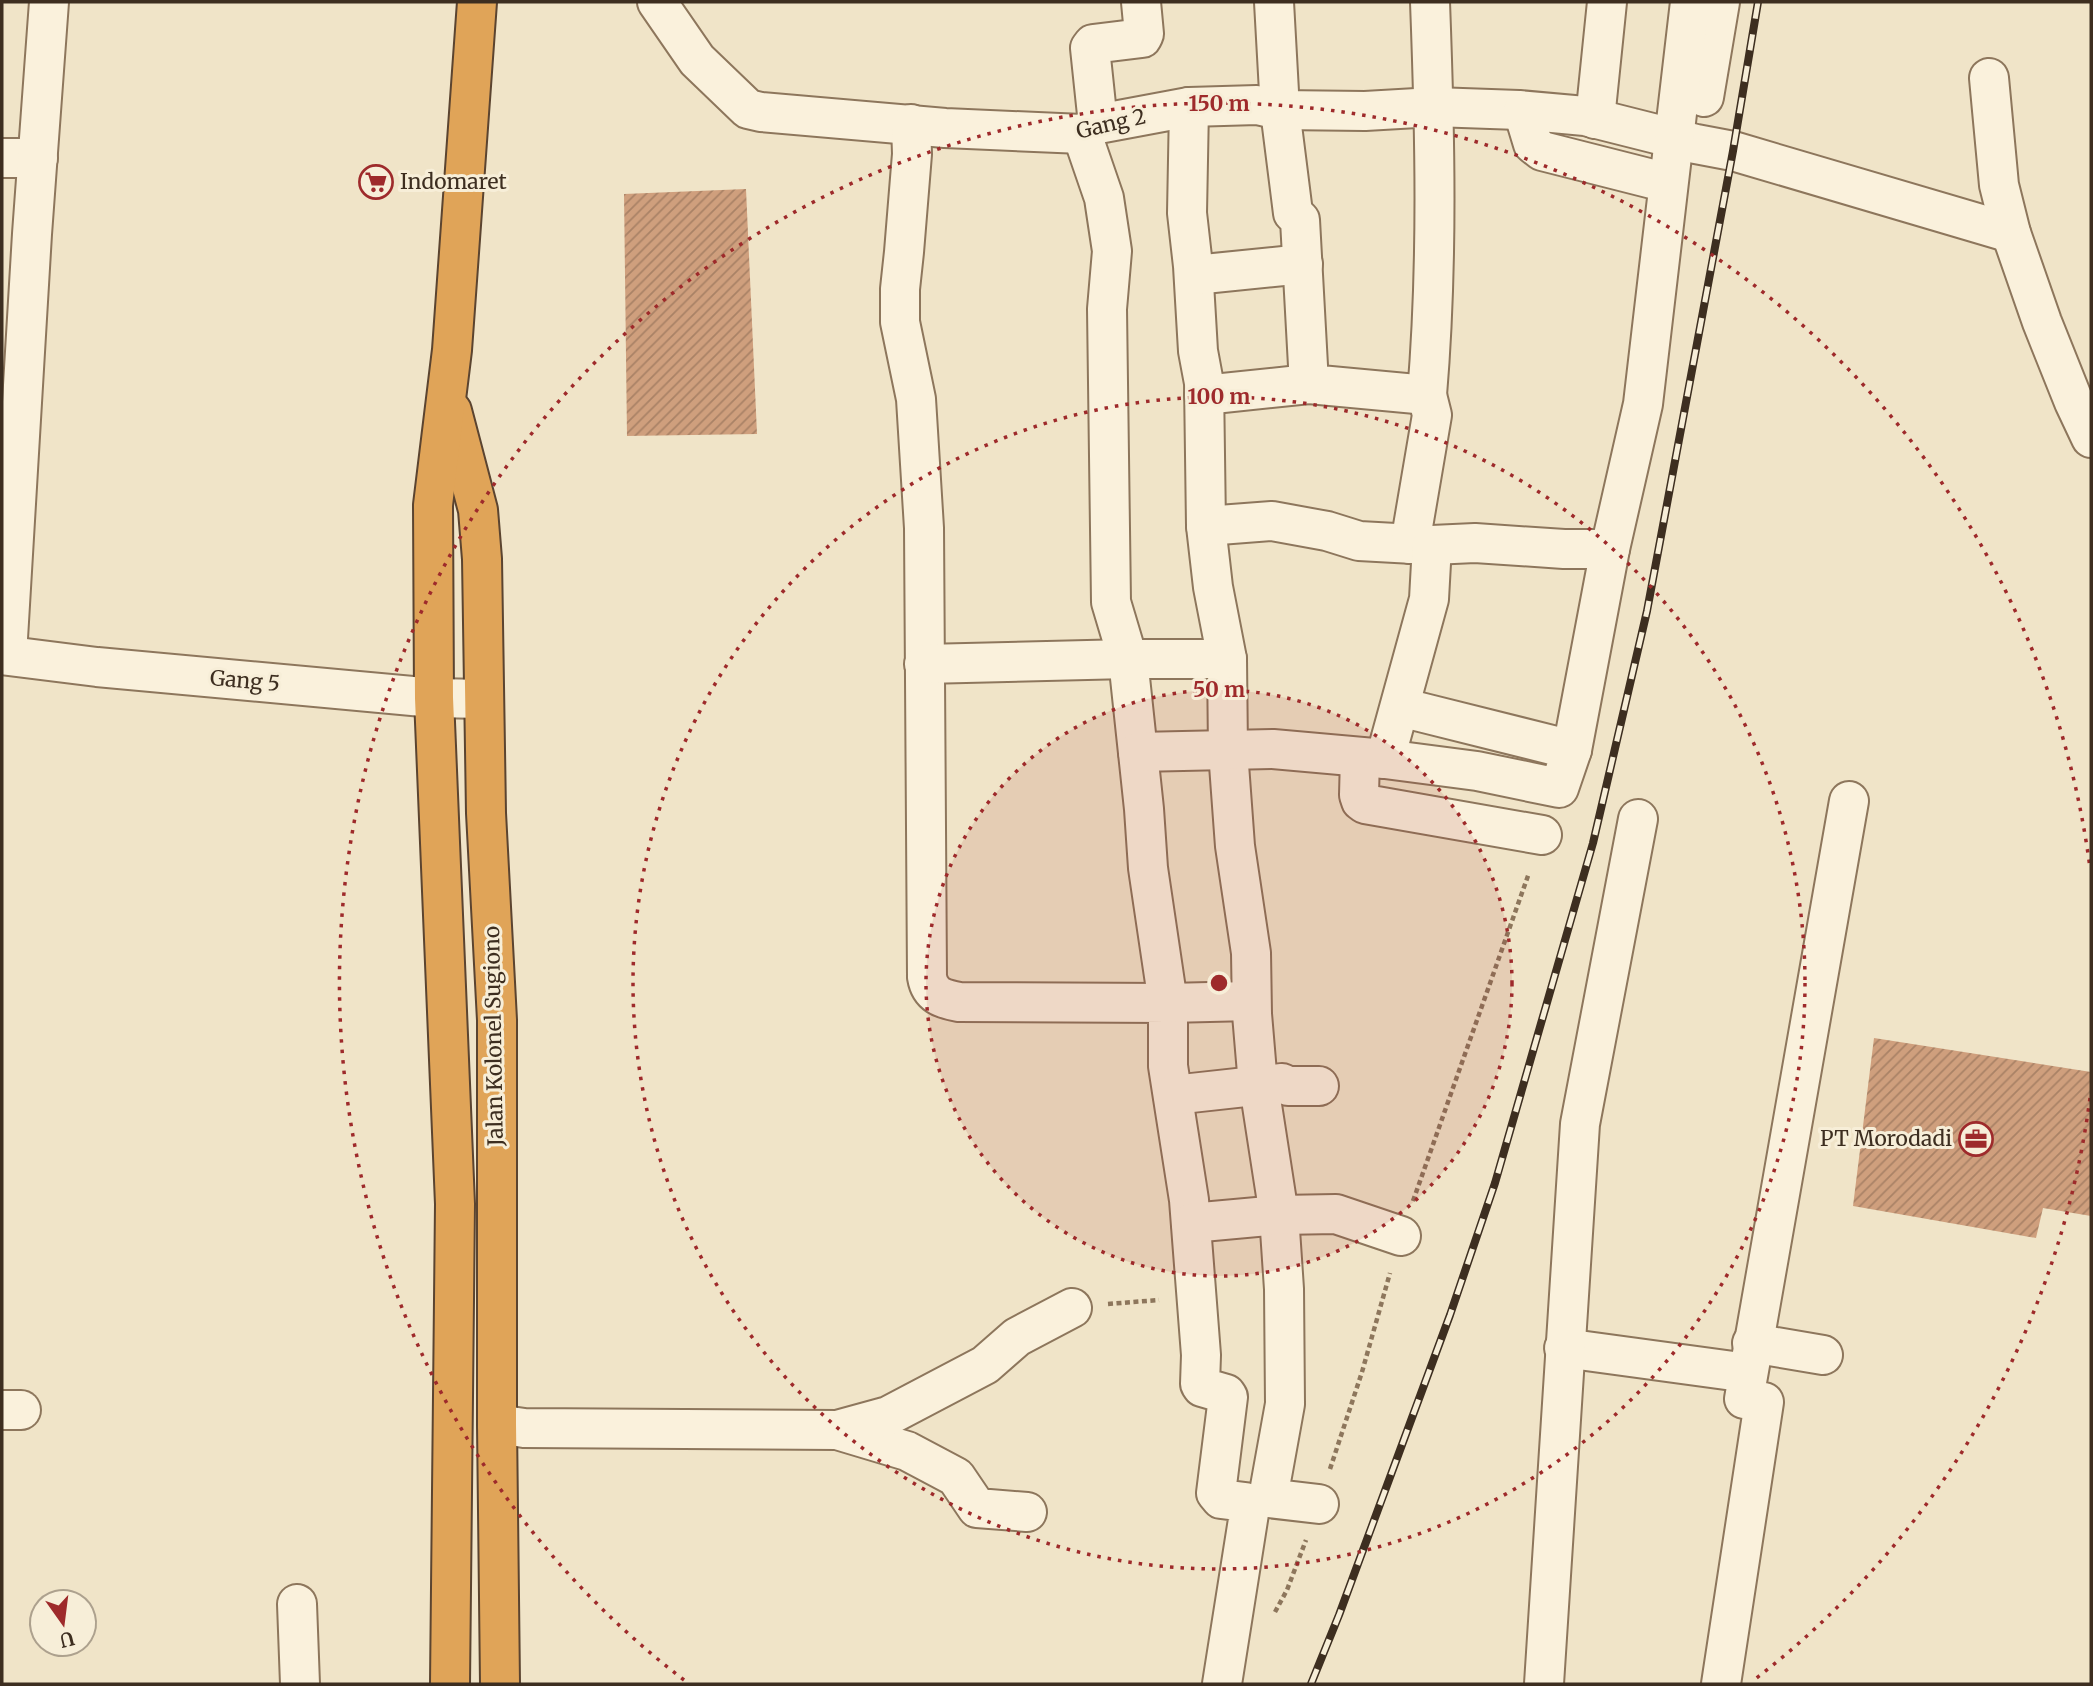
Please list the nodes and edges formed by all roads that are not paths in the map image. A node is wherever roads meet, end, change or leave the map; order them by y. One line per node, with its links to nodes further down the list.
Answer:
1 (49, 2): 19 (street)
2 (477, 2): 25 (highway, Jalan Kolonel Sugiono)
3 (657, 2): 16 (street, Gang 2)
4 (1141, 2): 17 (street)
5 (1274, 2): 13 (street)
6 (1430, 2): 12 (street)
7 (1607, 2): 15 (street)
8 (1690, 2): 18 (street)
9 (1720, 2): 18 (street)
10 (1989, 78): 21 (street)
11 (1189, 107): 13 (street, Gang 2); 17 (street, Gang 2); 23 (street)
12 (1434, 107): 13 (street, Gang 2); 14 (street, Gang 2); 27 (street)
13 (1280, 110): 22 (street)
14 (1523, 111): 15 (street, Gang 2); 20 (street)
15 (1595, 119): 18 (street, Gang 2)
16 (911, 124): 17 (street, Gang 2); 35 (street)
17 (1090, 129): 33 (street)
18 (1685, 142): 20 (street); 21 (street, Gang 2)
19 (20, 158): 32 (street)
20 (1668, 183): 31 (street)
21 (2011, 233): 28 (street)
22 (1303, 264): 23 (street); 24 (street)
23 (1194, 275): 26 (street)
24 (1309, 384): 26 (street); 27 (street)
25 (447, 392): 36 (highway, Jalan Kolonel Sugiono); 37 (highway, Jalan Kolonel Sugiono)
26 (1204, 395): 29 (street)
27 (1427, 395): 30 (street)
28 (2091, 438)
29 (1206, 526): 30 (street); 34 (street)
30 (1421, 545): 31 (street); 38 (street)
31 (1609, 549): 39 (street)
32 (4, 655): 36 (street, Gang 5)
33 (1128, 659): 34 (street); 35 (street); 41 (street)
34 (1227, 659): 40 (street)
35 (925, 664): 47 (street)
36 (434, 698): 37 (street, Gang 5); 64 (highway, Jalan Kolonel Sugiono)
37 (483, 699): 58 (highway, Jalan Kolonel Sugiono)
38 (1400, 707): 39 (street); 42 (street)
39 (1572, 750): 42 (street)
40 (1228, 751): 41 (street); 42 (street); 46 (street)
41 (1138, 752): 47 (street)
42 (1373, 758): 45 (street)
43 (1849, 801): 57 (street)
44 (1638, 819): 55 (street)
45 (1542, 835)
46 (1251, 1000): 47 (street); 48 (street)
47 (1168, 1003): 50 (street)
48 (1259, 1086): 49 (street); 50 (street); 51 (street)
49 (1319, 1086)
50 (1173, 1096): 52 (street)
51 (1279, 1215): 52 (street); 53 (street); 60 (street)
52 (1191, 1223): 66 (street)
53 (1401, 1236)
54 (1072, 1308): 59 (street)
55 (1564, 1348): 57 (street); 67 (street)
56 (1823, 1355): 57 (street)
57 (1750, 1358): 68 (street)
58 (497, 1424): 59 (street); 65 (highway, Jalan Kolonel Sugiono)
59 (837, 1430): 61 (street)
60 (1319, 1504)
61 (1027, 1512)
62 (297, 1604): 63 (street)
63 (300, 1684)
64 (450, 1684)
65 (500, 1684)
66 (1222, 1684)
67 (1544, 1684)
68 (1721, 1684)

